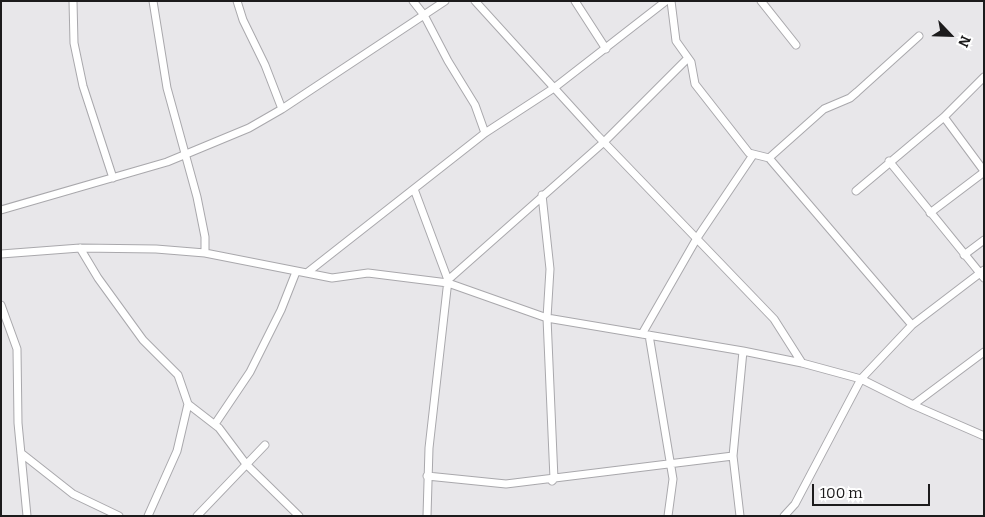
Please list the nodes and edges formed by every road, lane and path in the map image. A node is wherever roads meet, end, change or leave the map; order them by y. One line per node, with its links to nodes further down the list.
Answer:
1 (73, 1): 27 (street)
2 (153, 1): 22 (street)
3 (237, 1): 18 (street)
4 (413, 1): 11 (street)
5 (445, 1): 11 (street)
6 (475, 1): 17 (street)
7 (575, 1): 14 (street)
8 (666, 1): 14 (street)
9 (671, 1): 15 (street)
10 (761, 1): 13 (street)
11 (424, 14): 18 (street); 20 (street)
12 (919, 36): 24 (street)
13 (796, 45)
14 (606, 49): 17 (street)
15 (688, 58): 21 (street); 23 (street)
16 (984, 77): 19 (street)
17 (554, 88): 20 (street); 21 (street)
18 (282, 109): 22 (street)
19 (944, 117): 25 (street); 26 (street)
20 (485, 133): 28 (street)
21 (604, 142): 30 (street); 33 (street)
22 (187, 155): 27 (street); 36 (street)
23 (753, 156): 24 (street); 33 (street)
24 (769, 158): 45 (street)
25 (889, 161): 29 (street); 32 (street)
26 (984, 172): 32 (street)
27 (113, 178): 31 (street)
28 (414, 189): 40 (street); 42 (street)
29 (856, 191)
30 (542, 195): 42 (street); 44 (street)
31 (1, 210)
32 (930, 213): 38 (street)
33 (697, 238): 46 (street); 49 (street)
34 (984, 240): 38 (street)
35 (80, 248): 36 (street); 37 (street); 51 (street)
36 (205, 253): 39 (street)
37 (1, 254)
38 (964, 255): 41 (street)
39 (296, 272): 40 (street); 53 (street)
40 (308, 272): 42 (street)
41 (983, 273): 45 (street)
42 (448, 281): 44 (street); 60 (street)
43 (1, 305): 56 (street)
44 (547, 318): 46 (street); 61 (street)
45 (912, 325): 50 (street)
46 (645, 334): 47 (street); 59 (street)
47 (743, 351): 49 (street); 57 (street)
48 (984, 352): 52 (street)
49 (802, 363): 50 (street)
50 (861, 378): 52 (street); 70 (street)
51 (188, 404): 53 (street); 64 (street)
52 (913, 405): 54 (street)
53 (215, 424): 58 (street)
54 (984, 436)
55 (265, 445): 58 (street)
56 (21, 453): 62 (street); 63 (street)
57 (733, 456): 59 (street); 69 (street)
58 (246, 464): 65 (street); 66 (street)
59 (671, 464): 61 (street); 68 (street)
60 (427, 476): 61 (street); 67 (street)
61 (552, 481)
62 (27, 516)
63 (119, 516)
64 (148, 516)
65 (197, 516)
66 (299, 516)
67 (427, 516)
68 (668, 516)
69 (740, 516)
70 (784, 516)

